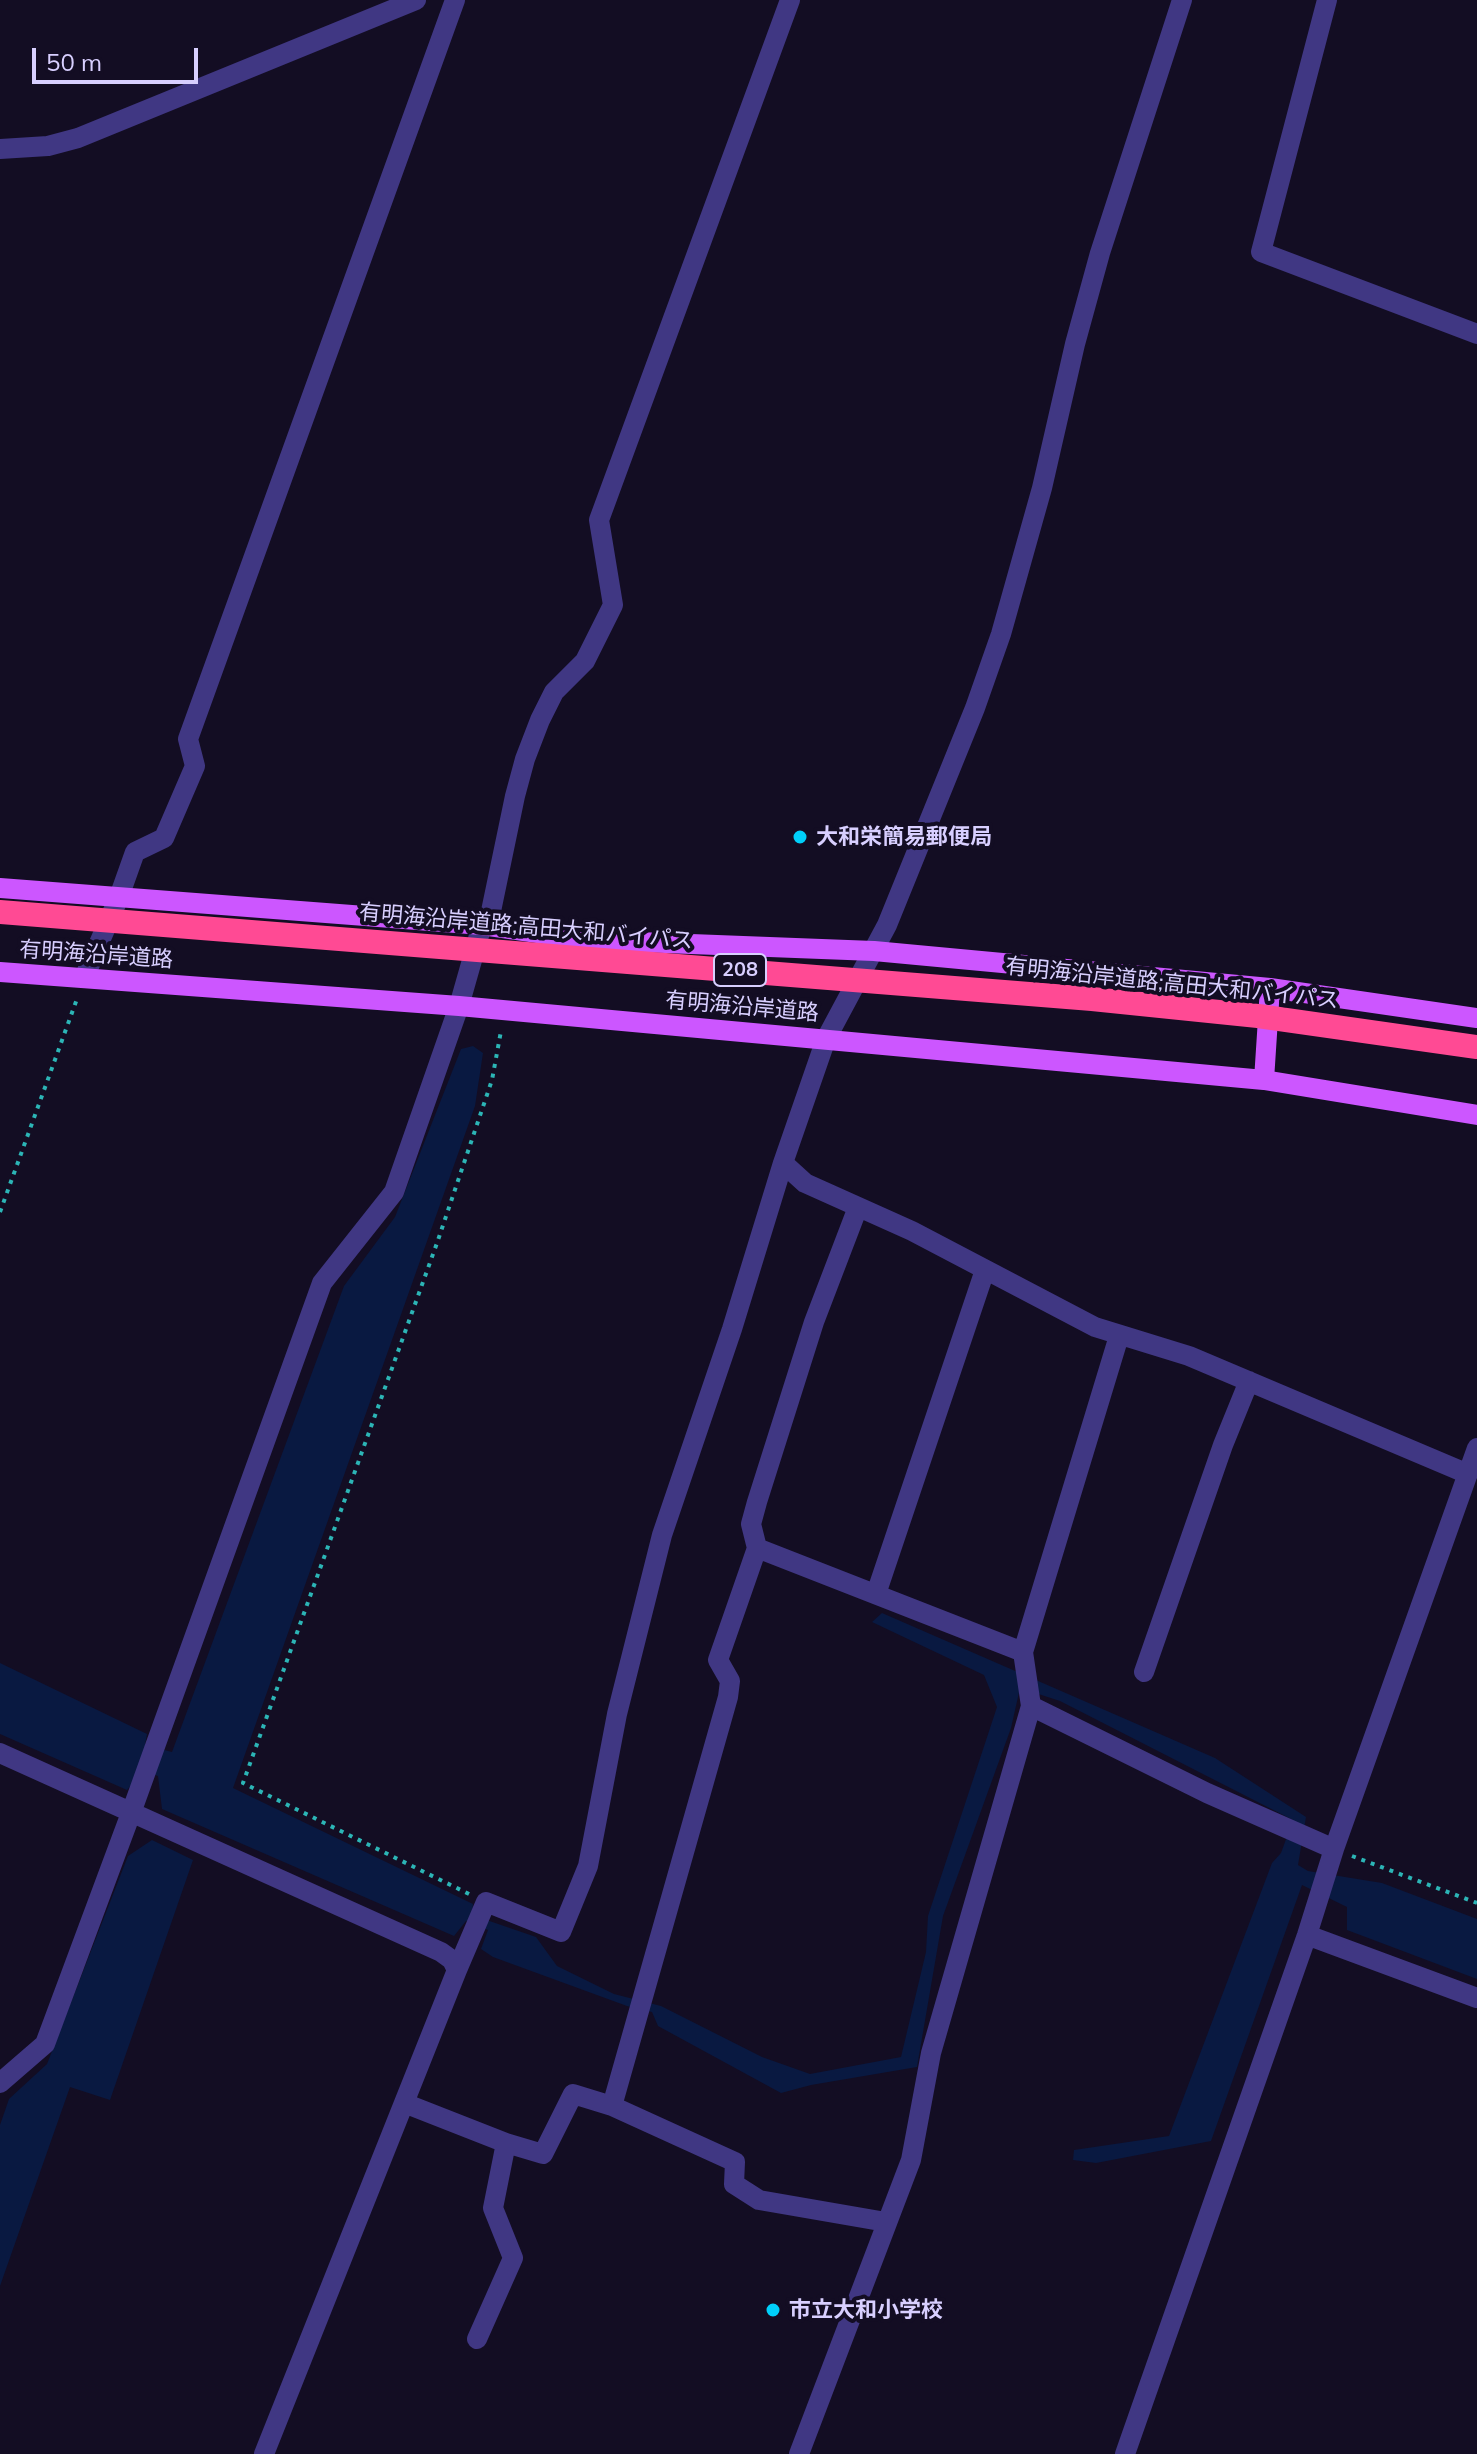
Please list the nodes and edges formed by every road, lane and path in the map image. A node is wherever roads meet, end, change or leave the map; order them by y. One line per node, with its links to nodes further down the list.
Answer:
1 (416, 0): 6 (street)
2 (455, 0): 9 (street)
3 (790, 0): 11 (street)
4 (1182, 0): 12 (street)
5 (1327, 0): 7 (street)
6 (0, 149)
7 (1477, 334)
8 (0, 888): 9 (main road)
9 (119, 897): 11 (main road); 14 (street)
10 (0, 912): 20 (highway, 有明海沿岸道路;高田大和バイパス / 208, bridge)
11 (482, 925): 12 (main road); 16 (street)
12 (874, 951): 15 (main road); 19 (street)
13 (0, 972): 14 (main road, 有明海沿岸道路)
14 (84, 978): 16 (main road, 有明海沿岸道路); 25 (path)
15 (1270, 988): 18 (main road); 21 (main road)
16 (459, 1006): 17 (main road, 有明海沿岸道路); 37 (street)
17 (504, 1010): 19 (main road, 有明海沿岸道路); 39 (path)
18 (1477, 1018)
19 (826, 1039): 21 (main road, 有明海沿岸道路); 23 (street)
20 (1477, 1047)
21 (1264, 1080): 22 (main road, 有明海沿岸道路)
22 (1477, 1115)
23 (783, 1163): 24 (street); 39 (street)
24 (858, 1207): 26 (street); 31 (street)
25 (0, 1212)
26 (985, 1270): 27 (street); 32 (street)
27 (1119, 1336): 28 (street); 33 (street)
28 (1249, 1381): 30 (street); 34 (street)
29 (1477, 1448): 30 (street)
30 (1468, 1474): 38 (street)
31 (757, 1548): 32 (street); 46 (street)
32 (876, 1594): 33 (street)
33 (1023, 1652): 35 (street)
34 (1144, 1672)
35 (1031, 1706): 38 (street); 48 (street)
36 (0, 1753): 37 (street)
37 (131, 1813): 42 (street); 44 (street)
38 (1334, 1849): 40 (path); 41 (street)
39 (486, 1902): 42 (street)
40 (1477, 1903)
41 (1307, 1935): 43 (street); 52 (street)
42 (457, 1970): 45 (street)
43 (1477, 1998)
44 (0, 2083)
45 (404, 2103): 47 (street); 50 (street)
46 (612, 2106): 47 (street); 48 (street)
47 (506, 2143): 49 (street)
48 (886, 2222): 51 (street)
49 (477, 2339)
50 (264, 2454)
51 (799, 2454)
52 (1125, 2454)

